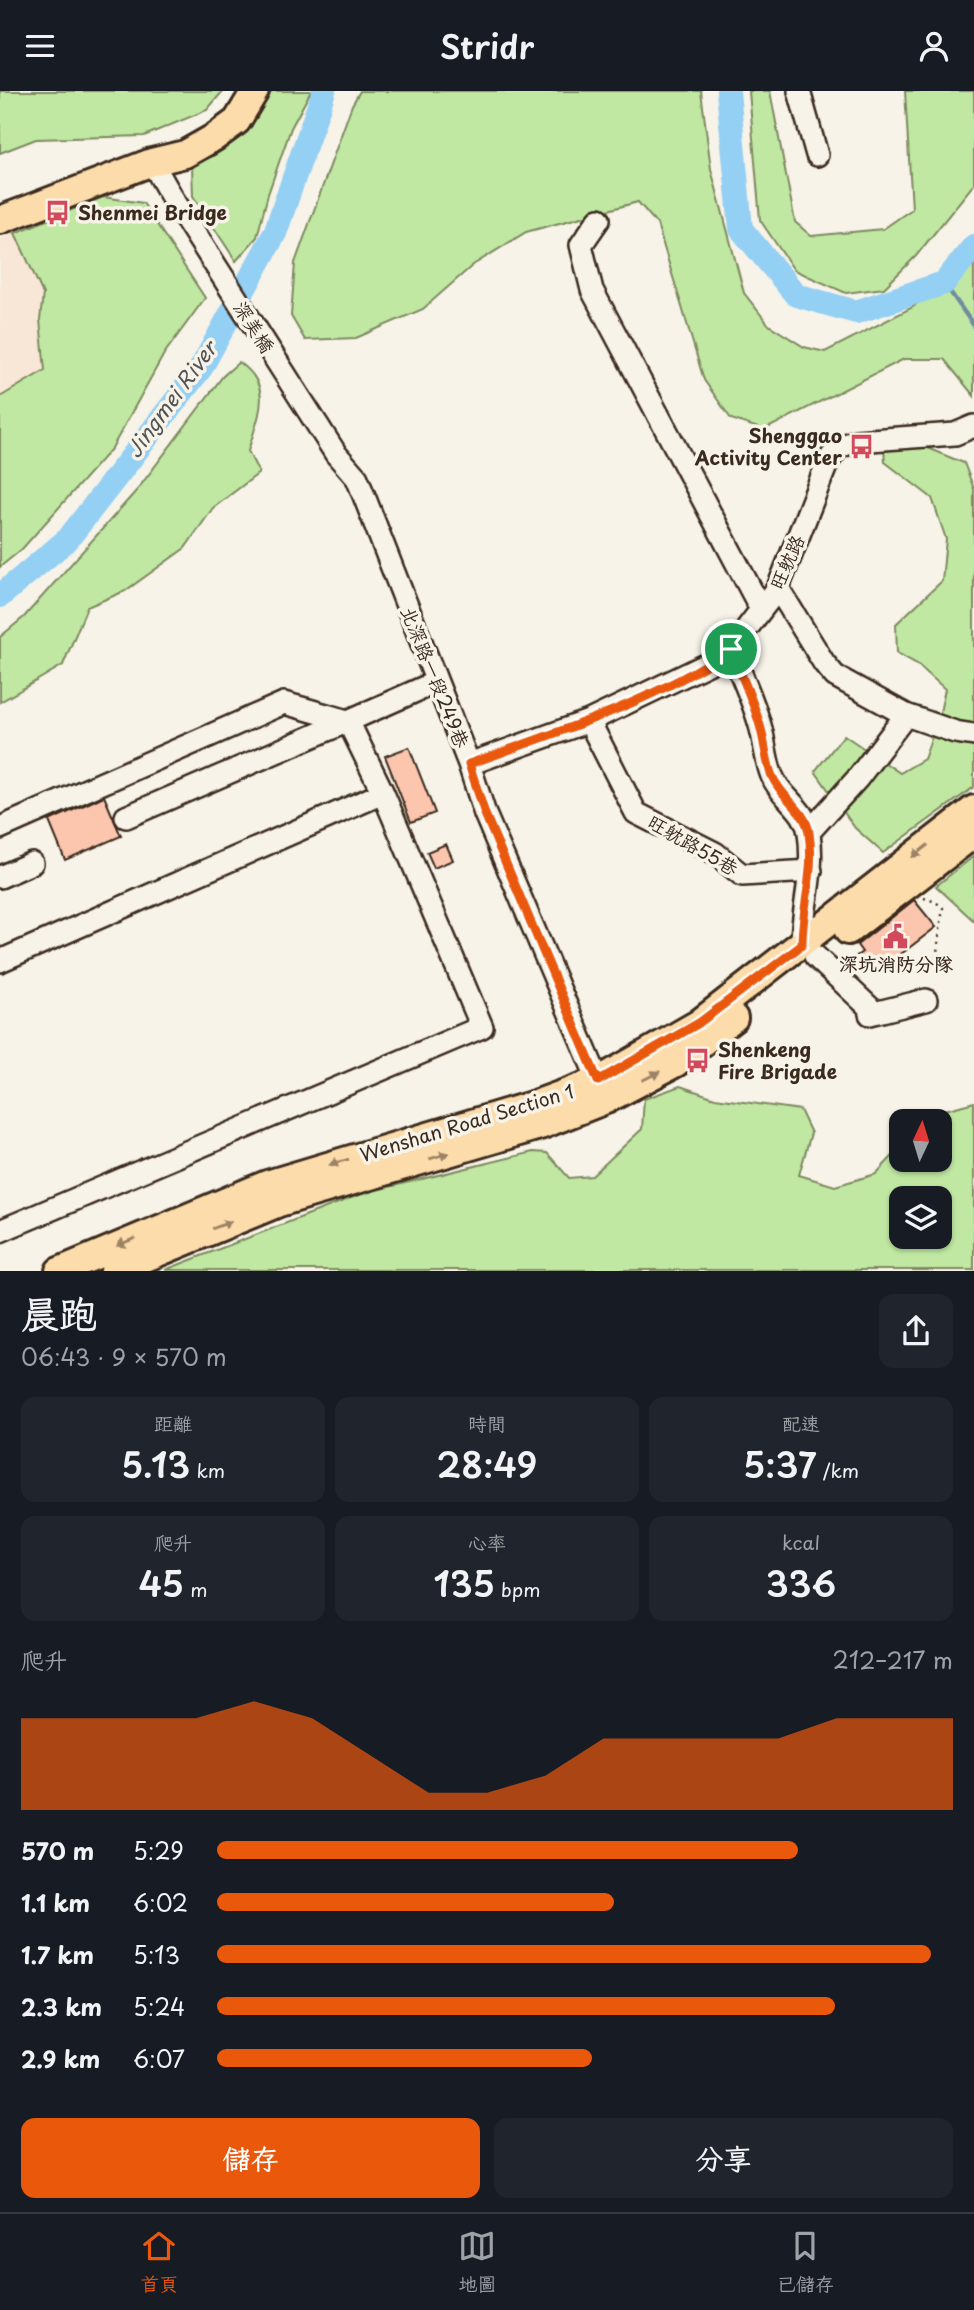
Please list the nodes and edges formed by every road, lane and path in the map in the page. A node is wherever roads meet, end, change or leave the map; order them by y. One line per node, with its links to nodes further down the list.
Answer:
1 (255, 91): 4 (main road)
2 (799, 91): 3 (street)
3 (817, 155)
4 (152, 162): 6 (main road); 8 (street, 深美橋)
5 (599, 219): 10 (street)
6 (0, 220)
7 (974, 426): 9 (street, 旺躭路)
8 (336, 454): 12 (street, 北深路一段249巷)
9 (778, 588): 10 (street, 旺躭路); 13 (street)
10 (761, 610): 11 (street, 旺躭路)
11 (731, 649): 15 (street, 旺躭路); 22 (street)
12 (436, 682): 14 (street); 17 (street, 北深路一段249巷)
13 (905, 715): 16 (street); 22 (street)
14 (348, 721): 18 (street); 20 (street); 21 (street)
15 (589, 721): 17 (street, 旺躭路); 25 (street, 旺躭路55巷)
16 (974, 735)
17 (469, 764): 32 (street, 北深路一段249巷)
18 (383, 793): 30 (street); 33 (street)
19 (974, 809): 28 (main road, Wenshan Road Section 1, one-way to 28)
20 (126, 817)
21 (0, 828)
22 (809, 832): 25 (street)
23 (974, 834): 27 (main road, Wenshan Road Section 1)
24 (32, 863): 26 (street)
25 (811, 871): 28 (street)
26 (0, 877)
27 (905, 888): 28 (main road, Wenshan Road Section 1); 29 (path)
28 (809, 950): 31 (street); 32 (main road, Wenshan Road Section 1)
29 (936, 959)
30 (0, 961)
31 (926, 1000)
32 (602, 1090): 34 (main road, Wenshan Road Section 1, one-way to 34); 35 (main road, Wenshan Road Section 1, one-way to 32)
33 (0, 1231)
34 (59, 1271)
35 (114, 1271)

